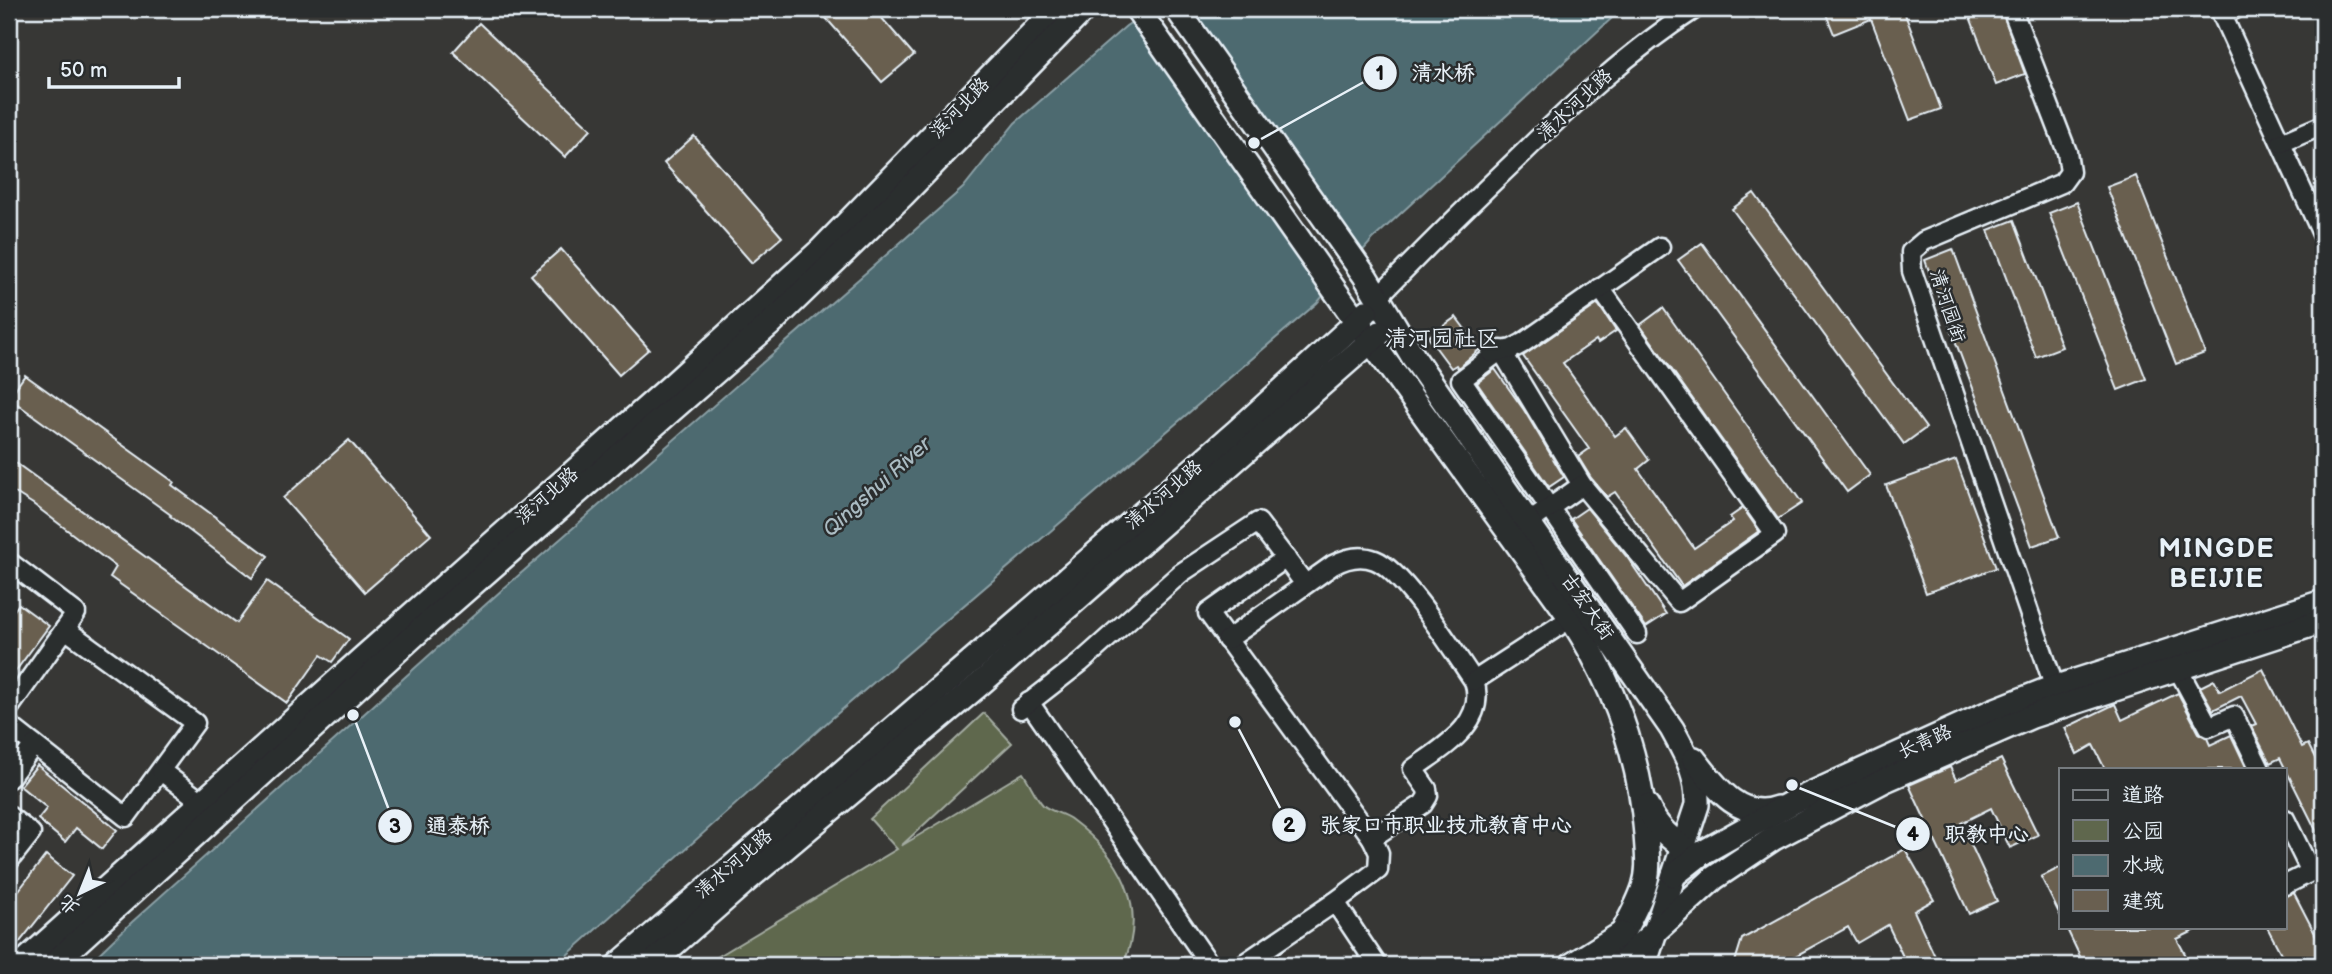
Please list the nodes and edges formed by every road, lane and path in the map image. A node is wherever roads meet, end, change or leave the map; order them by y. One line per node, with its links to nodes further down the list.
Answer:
1 (1056, 9): 42 (main road, 滨河北路)
2 (1084, 9): 42 (main road, 滨河北路)
3 (1177, 9): 13 (main road, 古宏大街)
4 (1695, 9): 13 (street, 清水河北路)
5 (2012, 9): 32 (street, 清河园街)
6 (2235, 9): 9 (street)
7 (1139, 11): 15 (main road, 古宏大街)
8 (2323, 125): 9 (street)
9 (2281, 143): 10 (street)
10 (2323, 236)
11 (1660, 247): 12 (street)
12 (1600, 289): 16 (street); 18 (street)
13 (1377, 299): 14 (main road, 古宏大街); 15 (main road, 清水河北路)
14 (1391, 323): 15 (main road, 清水河北路); 17 (main road, 古宏大街)
15 (1364, 331): 25 (main road, 古宏大街); 57 (main road, 清水河北路); 58 (main road, 清水河北路)
16 (1502, 350): 17 (street); 18 (street); 19 (street)
17 (1437, 391): 20 (main road, 古宏大街)
18 (1582, 485): 19 (street)
19 (1550, 508): 20 (street); 28 (street)
20 (1528, 523): 35 (main road, 古宏大街)
21 (1286, 558): 23 (street); 29 (street); 59 (street)
22 (9, 562): 27 (street)
23 (1306, 584): 29 (street); 31 (street)
24 (2323, 602): 32 (main road, 长青路)
25 (1571, 618): 31 (street); 40 (main road, 古宏大街)
26 (2323, 621): 30 (main road, 长青路)
27 (65, 629): 33 (street); 38 (street)
28 (1637, 634)
29 (1227, 640): 45 (street)
30 (2178, 668): 32 (main road, 长青路); 37 (street)
31 (1474, 681): 45 (street)
32 (2058, 697): 41 (main road, 长青路); 48 (main road, 长青路)
33 (9, 708)
34 (9, 725): 36 (street)
35 (1672, 729): 41 (main road); 46 (main road, 古宏大街)
36 (34, 746): 38 (street); 39 (street)
37 (2260, 768)
38 (161, 771): 42 (street)
39 (9, 778)
40 (1639, 787): 46 (main road); 54 (main road, 古宏大街)
41 (1793, 802): 46 (main road, 长青路)
42 (209, 810): 55 (main road, 滨河北路); 56 (main road, 滨河北路)
43 (9, 816): 47 (street)
44 (2286, 821): 49 (street)
45 (1372, 838): 52 (street)
46 (1690, 853): 48 (main road); 50 (main road, 长青路)
47 (9, 861)
48 (1733, 865): 53 (main road, 长青路)
49 (2317, 869): 51 (street)
50 (1675, 874): 53 (main road); 54 (main road, 长青路)
51 (2286, 884)
52 (1335, 902): 60 (street); 61 (street)
53 (1657, 929): 64 (main road, 长青路); 65 (main road)
54 (1622, 933): 62 (main road, 长青路); 63 (main road, 古宏大街)
55 (21, 965)
56 (52, 965)
57 (618, 965)
58 (650, 965)
59 (1210, 965)
60 (1242, 965)
61 (1377, 965)
62 (1572, 965)
63 (1608, 965)
64 (1621, 965)
65 (1644, 965)

